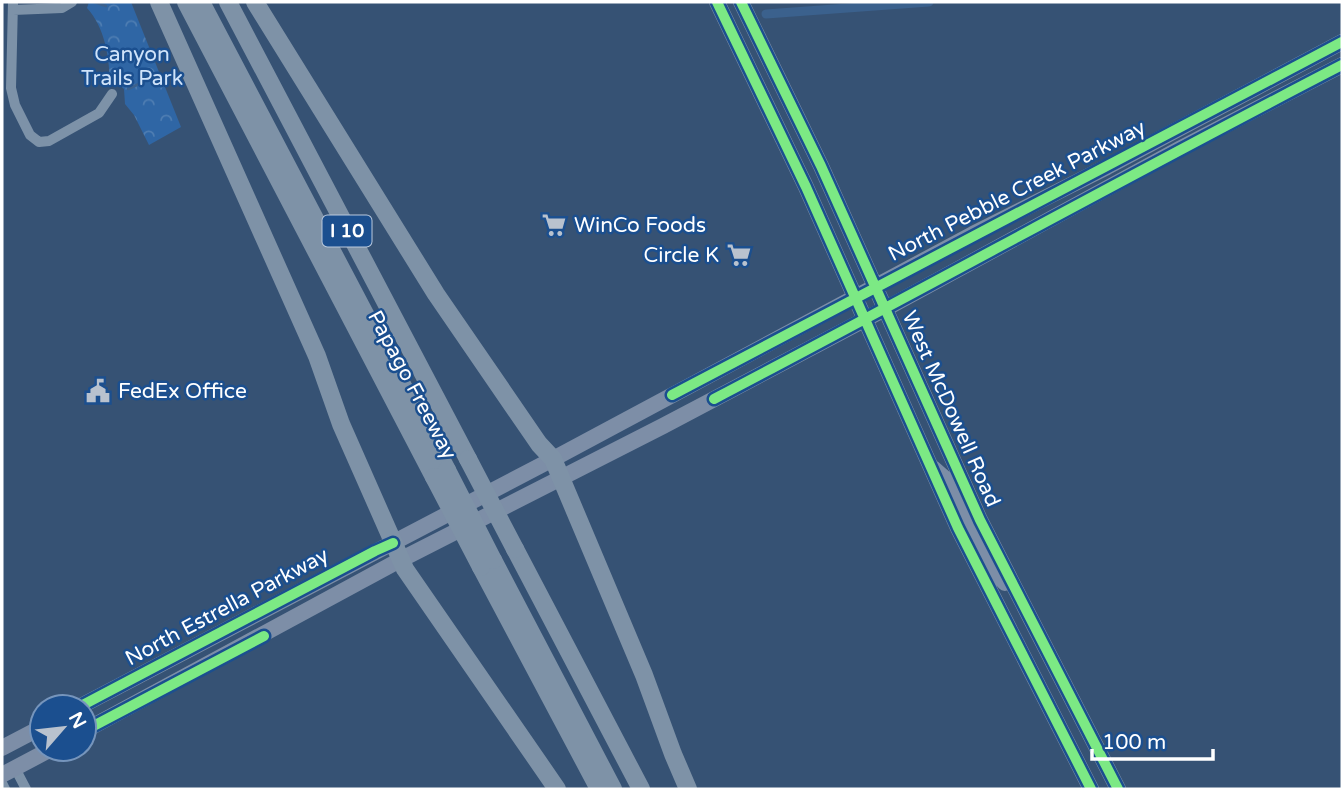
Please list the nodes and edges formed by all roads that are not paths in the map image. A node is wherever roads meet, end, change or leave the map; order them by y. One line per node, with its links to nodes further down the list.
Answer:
1 (72, 2): 9 (street)
2 (159, 2): 28 (highway)
3 (186, 2): 24 (highway, Papago Freeway / I 10)
4 (201, 2): 24 (highway)
5 (228, 2): 45 (highway, Papago Freeway / I 10, bridge)
6 (254, 2): 22 (highway)
7 (717, 2): 14 (main road, West McDowell Road)
8 (741, 2): 12 (main road, West McDowell Road)
9 (13, 6): 13 (street)
10 (1342, 42): 16 (main road, North Pebble Creek Parkway)
11 (1342, 63): 18 (main road, North Pebble Creek Parkway)
12 (781, 82): 14 (main road); 16 (main road, West McDowell Road)
13 (6, 89): 15 (street)
14 (761, 93): 17 (main road, West McDowell Road)
15 (112, 94)
16 (875, 287): 17 (main road, North Pebble Creek Parkway); 18 (main road, West McDowell Road)
17 (855, 298): 19 (main road, West McDowell Road); 20 (main road, North Pebble Creek Parkway)
18 (885, 309): 19 (main road, North Pebble Creek Parkway); 26 (main road, West McDowell Road)
19 (865, 319): 21 (main road, North Pebble Creek Parkway); 23 (main road, West McDowell Road)
20 (739, 359): 21 (main road); 22 (main road, North Pebble Creek Parkway)
21 (714, 399): 25 (main road, North Pebble Creek Parkway)
22 (552, 459): 25 (highway); 28 (main road, North Estrella Parkway)
23 (928, 464): 26 (main road); 27 (main road, West McDowell Road)
24 (440, 474): 29 (highway, Papago Freeway / I 10, bridge)
25 (562, 477): 28 (main road, North Estrella Parkway); 46 (highway)
26 (980, 520): 30 (main road, West McDowell Road)
27 (958, 528): 30 (main road); 47 (main road, West McDowell Road)
28 (397, 552): 31 (main road, North Estrella Parkway); 32 (main road, North Estrella Parkway); 42 (highway)
29 (487, 563): 43 (highway, Papago Freeway / I 10); 44 (highway)
30 (1017, 595): 48 (main road, West McDowell Road)
31 (177, 655): 32 (main road); 33 (main road, North Estrella Parkway)
32 (194, 673): 34 (main road, North Estrella Parkway)
33 (98, 697)
34 (98, 724)
35 (28, 734): 36 (main road)
36 (2, 748)
37 (28, 761): 38 (main road)
38 (8, 771): 41 (street)
39 (2, 783): 40 (street)
40 (5, 789)
41 (26, 789)
42 (557, 789)
43 (599, 789)
44 (613, 789)
45 (640, 789)
46 (688, 789)
47 (1091, 789)
48 (1118, 789)

